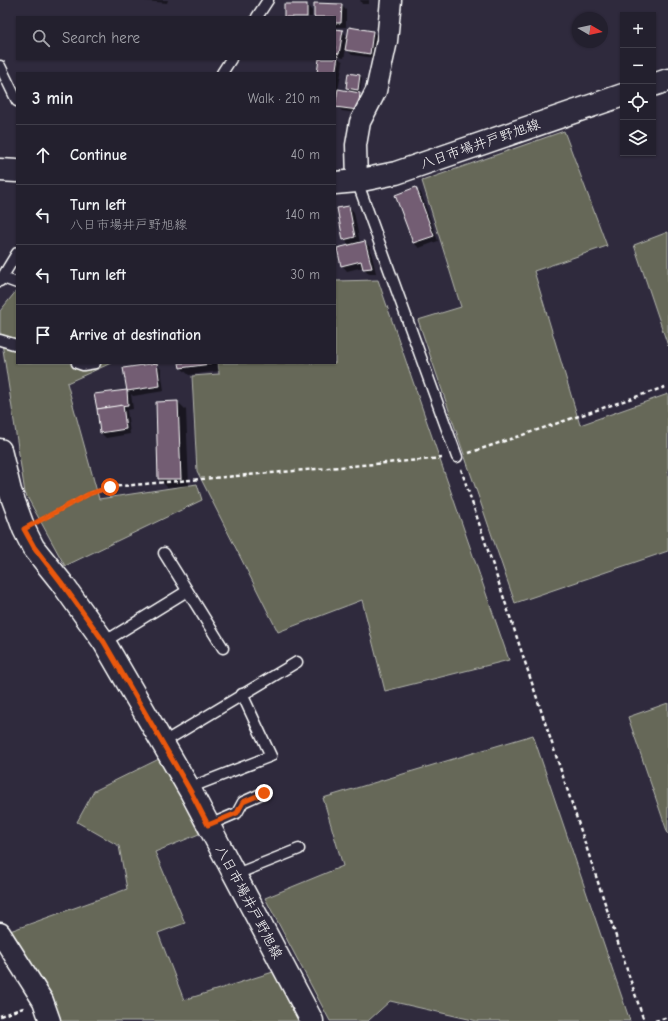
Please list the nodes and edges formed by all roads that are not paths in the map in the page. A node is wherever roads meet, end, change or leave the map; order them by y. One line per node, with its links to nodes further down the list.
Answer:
1 (268, 0): 3 (lane)
2 (391, 0): 13 (street)
3 (258, 16)
4 (230, 60): 6 (lane)
5 (0, 66): 10 (lane)
6 (223, 72)
7 (668, 80): 8 (main road)
8 (656, 84)
9 (620, 96): 13 (main road, 八日市場井戸野旭線)
10 (16, 99)
11 (0, 170): 12 (main road)
12 (16, 171)
13 (357, 181): 14 (main road, 八日市場井戸野旭線); 21 (lane)
14 (336, 183)
15 (16, 254): 16 (lane)
16 (1, 279): 17 (lane)
17 (16, 283)
18 (0, 340): 19 (lane)
19 (16, 345)
20 (0, 450): 24 (main road, 八日市場井戸野旭線)
21 (457, 457)
22 (164, 553): 23 (lane)
23 (187, 590): 24 (lane); 25 (lane)
24 (104, 642): 28 (main road, 八日市場井戸野旭線)
25 (223, 648)
26 (297, 662): 27 (lane)
27 (242, 694): 28 (lane); 29 (lane)
28 (162, 742): 29 (main road, 八日市場井戸野旭線)
29 (189, 788): 31 (main road, 八日市場井戸野旭線)
30 (264, 793): 31 (lane)
31 (208, 825): 33 (main road, 八日市場井戸野旭線)
32 (299, 848): 33 (lane)
33 (234, 875): 36 (main road, 八日市場井戸野旭線)
34 (0, 933): 35 (street)
35 (50, 1021)
36 (312, 1021)

